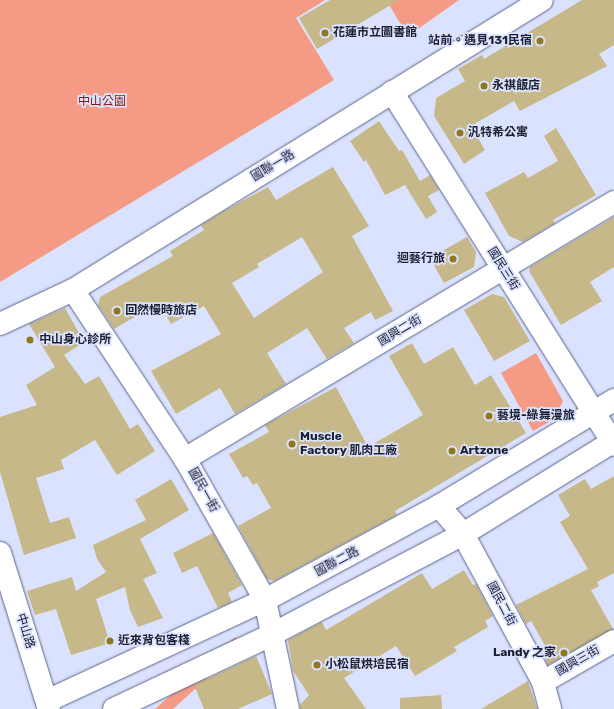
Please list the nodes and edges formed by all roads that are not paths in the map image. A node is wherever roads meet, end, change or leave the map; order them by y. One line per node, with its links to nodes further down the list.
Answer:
1 (542, 0): 2 (street, 國聯一路)
2 (392, 92): 4 (street, 國民三街); 5 (street, 國聯一路)
3 (614, 202): 4 (street, 國興二街)
4 (504, 270): 8 (street, 國民三街); 10 (street, 國興二街)
5 (73, 290): 6 (street, 國聯一路); 10 (street, 國民一街)
6 (0, 324)
7 (614, 400): 8 (street, 國聯二路)
8 (594, 412): 9 (street, 國民三街); 11 (street, 國聯二路)
9 (613, 443): 12 (street)
10 (186, 459): 15 (street, 國民一街)
11 (439, 506): 12 (street, 國民二街); 15 (street, 國聯二路)
12 (463, 534): 16 (street); 18 (street, 國民二街)
13 (0, 553): 14 (street, 中山路)
14 (4, 580): 19 (street, 中山路)
15 (265, 600): 16 (street, 國民一街); 19 (street, 國聯二路)
16 (271, 635): 20 (street); 21 (street, 國民一街)
17 (614, 641): 18 (street, 國興三街)
18 (543, 682): 22 (street, 國民二街)
19 (48, 705)
20 (114, 709)
21 (288, 709)
22 (550, 709)

